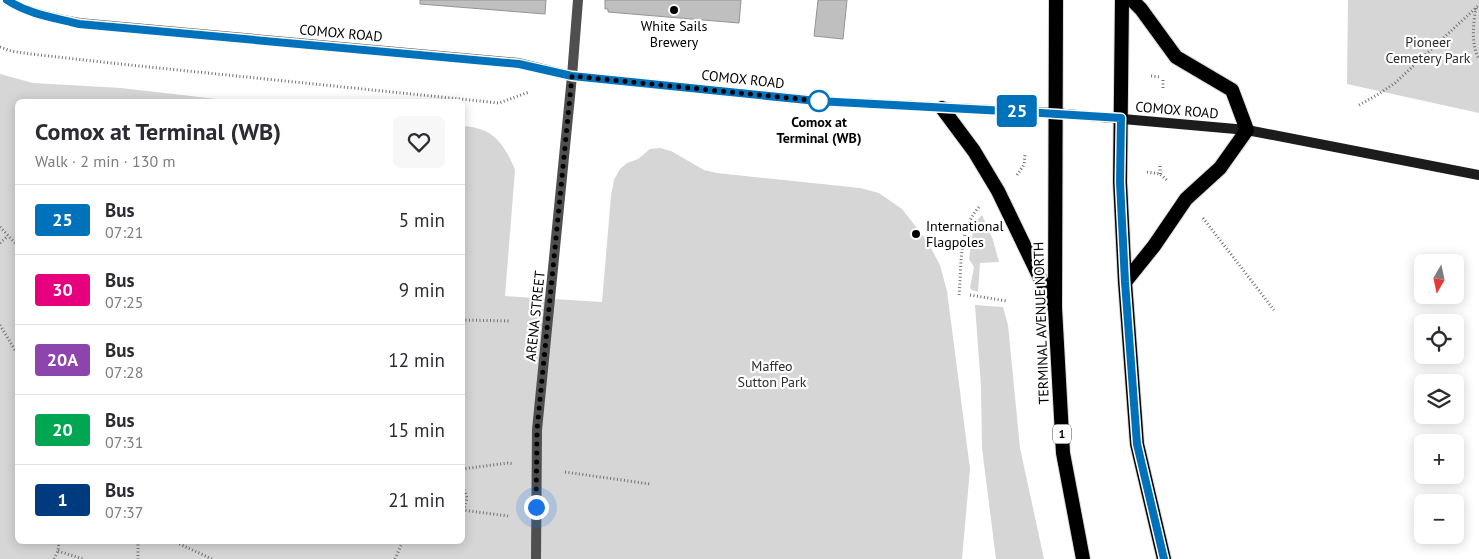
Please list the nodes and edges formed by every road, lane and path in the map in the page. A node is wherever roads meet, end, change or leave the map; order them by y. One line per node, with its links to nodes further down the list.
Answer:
1 (7, 0): 11 (street, COMOX ROAD)
2 (578, 0): 11 (street, ARENA STREET)
3 (1056, 0): 17 (highway, 1)
4 (1122, 0): 18 (highway)
5 (1132, 0): 19 (highway)
6 (1478, 7): 7 (path); 15 (path)
7 (1474, 34): 8 (path); 10 (path)
8 (1479, 39)
9 (0, 47): 13 (path)
10 (1479, 59)
11 (572, 76): 16 (street, COMOX ROAD); 61 (street, ARENA STREET)
12 (531, 91): 14 (path)
13 (460, 99)
14 (465, 100)
15 (1359, 105)
16 (942, 108): 17 (street, COMOX ROAD); 37 (highway)
17 (1055, 113): 18 (main road, COMOX ROAD); 37 (highway, TERMINAL AVENUE NORTH / 1)
18 (1121, 118): 19 (main road, COMOX ROAD); 33 (highway)
19 (1247, 130): 24 (main road, COMOX ROAD); 33 (highway)
20 (1025, 155): 25 (path)
21 (1160, 164): 23 (path)
22 (1147, 172): 23 (path)
23 (1160, 174): 26 (path)
24 (1479, 175)
25 (1016, 176)
26 (1174, 186)
27 (981, 205): 34 (path)
28 (1201, 216): 38 (path)
29 (0, 227): 30 (path)
30 (8, 236): 31 (path); 32 (path)
31 (0, 243)
32 (15, 243)
33 (1125, 282): 63 (highway)
34 (959, 295)
35 (970, 295): 36 (path)
36 (1007, 301)
37 (1055, 308): 62 (highway, TERMINAL AVENUE NORTH / 1)
38 (1274, 310)
39 (465, 320): 40 (path)
40 (511, 321)
41 (0, 325): 42 (path)
42 (15, 350)
43 (514, 464): 44 (path)
44 (465, 469)
45 (565, 472): 46 (path)
46 (650, 484)
47 (465, 492): 48 (path)
48 (465, 504)
49 (465, 510): 50 (path)
50 (508, 516)
51 (59, 544): 55 (path)
52 (138, 544): 58 (path)
53 (180, 544): 59 (path)
54 (402, 544): 60 (path)
55 (58, 551): 56 (path); 57 (path)
56 (54, 559)
57 (82, 559)
58 (138, 559)
59 (212, 559)
60 (396, 559)
61 (536, 559)
62 (1083, 559)
63 (1164, 559)

